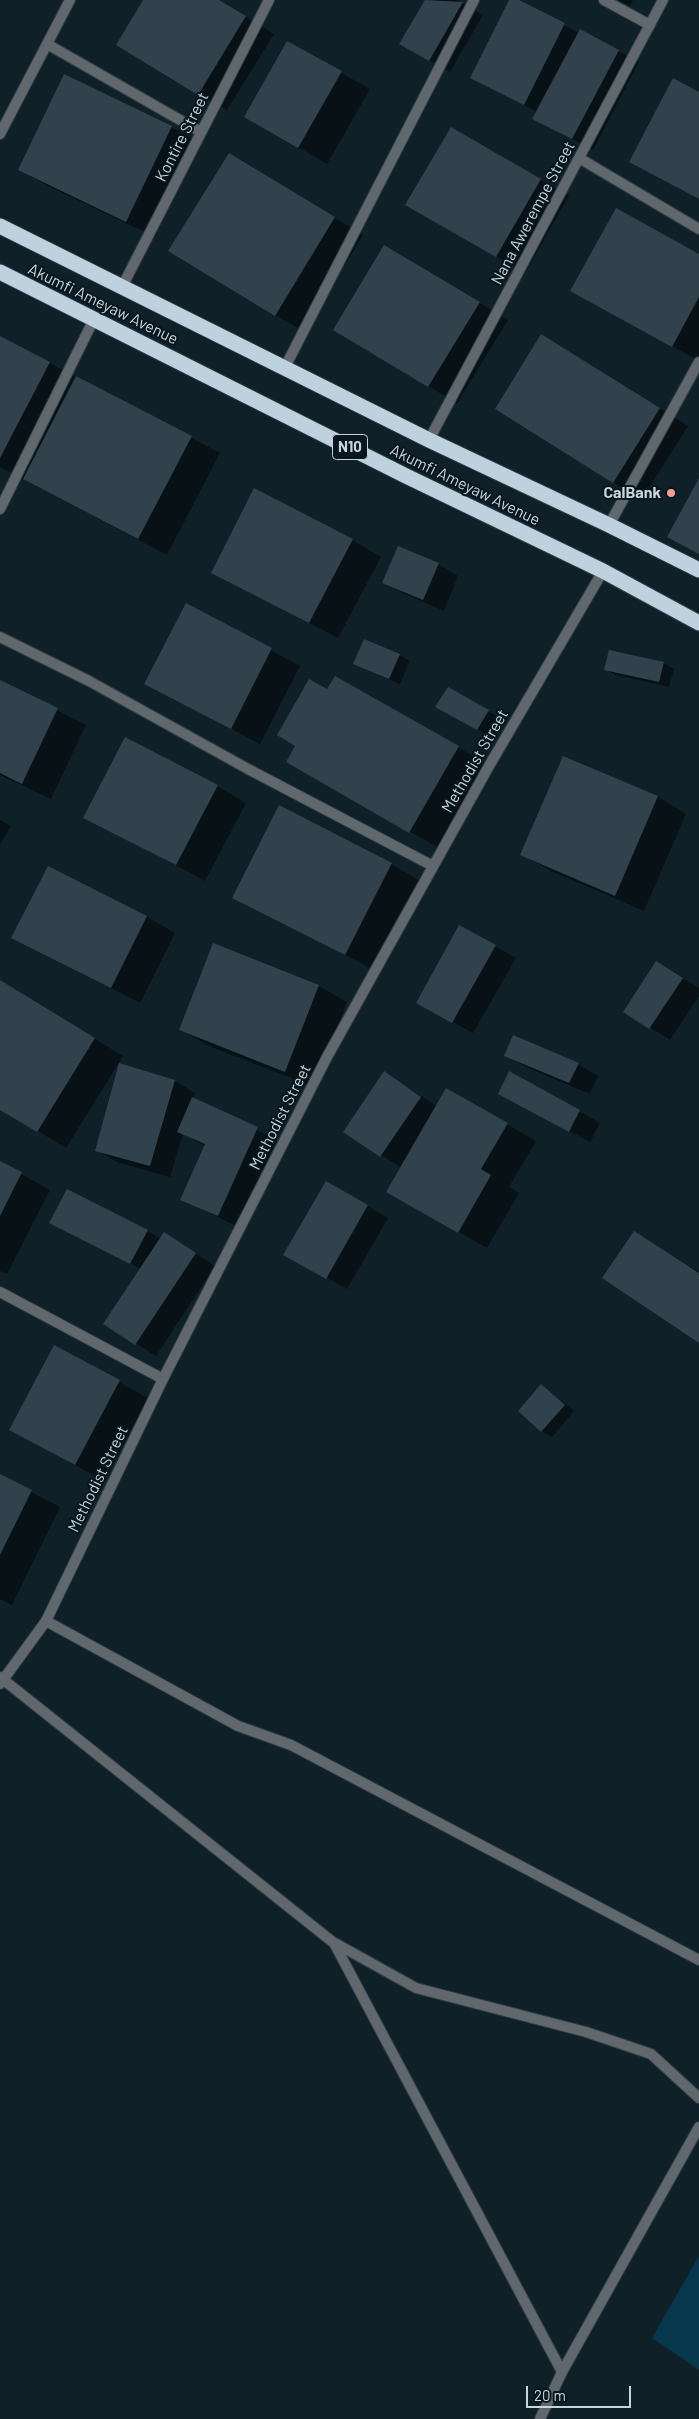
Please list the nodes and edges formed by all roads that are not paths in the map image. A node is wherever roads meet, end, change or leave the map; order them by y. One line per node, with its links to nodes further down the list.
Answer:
1 (70, 0): 7 (street)
2 (268, 0): 8 (street, Kontire Street)
3 (474, 0): 17 (street)
4 (604, 0): 6 (street)
5 (664, 0): 6 (street, Nana Awerempe Street)
6 (650, 25): 10 (street, Nana Awerempe Street)
7 (47, 44): 8 (street); 9 (street)
8 (201, 132): 14 (street, Kontire Street)
9 (0, 134)
10 (579, 158): 12 (street); 18 (street, Nana Awerempe Street)
11 (0, 226): 14 (highway, Akumfi Ameyaw Avenue / N10)
12 (699, 229)
13 (0, 272): 15 (highway, Akumfi Ameyaw Avenue / N10)
14 (122, 287): 17 (highway, Akumfi Ameyaw Avenue / N10)
15 (94, 319): 19 (street); 22 (highway, Akumfi Ameyaw Avenue / N10)
16 (699, 362): 20 (street)
17 (284, 368): 18 (highway, Akumfi Ameyaw Avenue / N10)
18 (429, 440): 20 (highway, Akumfi Ameyaw Avenue / N10)
19 (0, 509)
20 (609, 525): 21 (highway, Akumfi Ameyaw Avenue / N10)
21 (699, 570)
22 (603, 571): 23 (highway, Akumfi Ameyaw Avenue / N10); 25 (street, Methodist Street)
23 (699, 623)
24 (0, 637): 25 (street)
25 (433, 866): 27 (street, Methodist Street)
26 (0, 1292): 27 (street)
27 (163, 1379): 28 (street, Methodist Street)
28 (46, 1621): 29 (street, Methodist Street); 31 (street)
29 (1, 1680): 30 (street)
30 (334, 1943): 32 (street); 34 (street)
31 (699, 1960)
32 (699, 2098)
33 (699, 2127): 34 (street)
34 (562, 2372): 35 (street)
35 (540, 2419)

